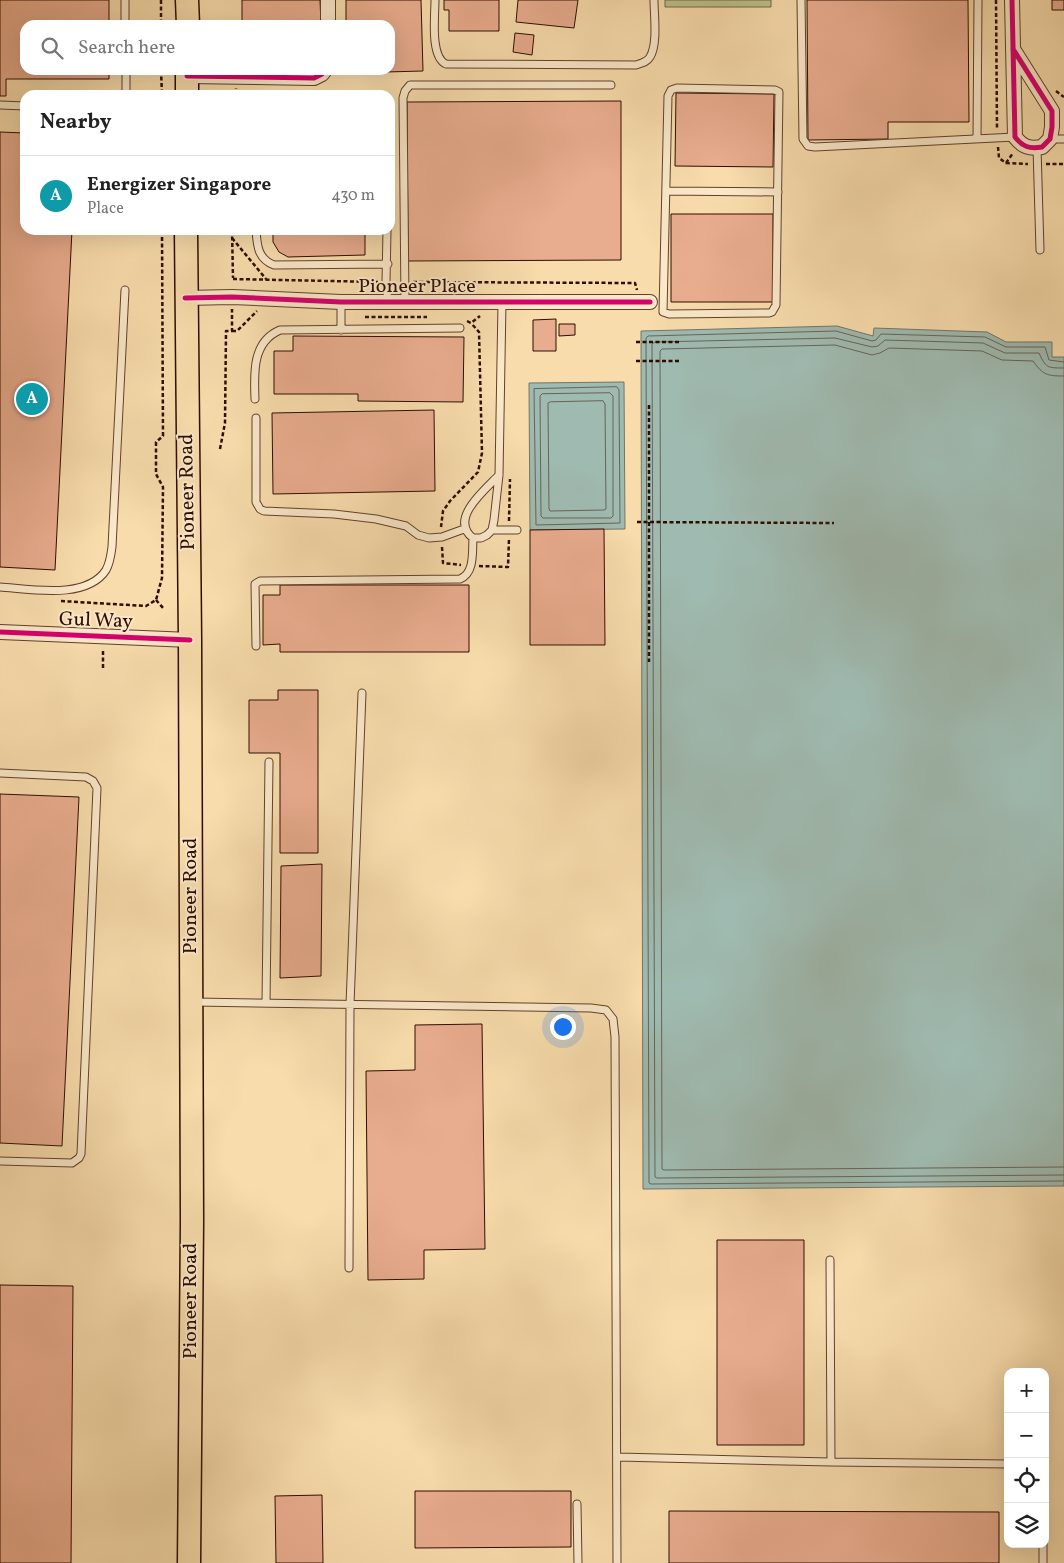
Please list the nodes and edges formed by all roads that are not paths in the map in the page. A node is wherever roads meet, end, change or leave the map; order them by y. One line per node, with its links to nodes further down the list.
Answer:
1 (125, 0): 9 (lane)
2 (187, 0): 10 (main road)
3 (328, 0): 11 (street)
4 (435, 0): 5 (lane)
5 (654, 0)
6 (801, 0): 21 (lane)
7 (978, 0): 21 (lane)
8 (1012, 0): 12 (street)
9 (125, 20)
10 (188, 20)
11 (328, 20)
12 (1013, 49): 20 (street); 22 (street)
13 (126, 75): 17 (lane)
14 (320, 75): 15 (street)
15 (187, 80)
16 (611, 85): 35 (lane)
17 (126, 90)
18 (0, 105): 19 (lane)
19 (20, 106)
20 (1015, 137): 21 (lane); 23 (street)
21 (977, 139)
22 (1057, 139): 23 (street)
23 (1037, 148): 29 (lane)
24 (666, 192): 25 (lane); 25 (lane); 37 (lane)
25 (778, 192): 37 (lane)
26 (186, 235): 32 (main road, Pioneer Road)
27 (256, 235): 30 (lane)
28 (387, 235): 30 (lane)
29 (1040, 250)
30 (388, 264): 34 (lane)
31 (125, 290): 47 (lane)
32 (185, 298): 33 (street, Pioneer Place); 49 (main road, Pioneer Road)
33 (341, 302): 34 (street, Pioneer Place); 39 (lane)
34 (388, 302): 35 (street, Pioneer Place)
35 (405, 302): 36 (street, Pioneer Place)
36 (502, 302): 37 (street, Pioneer Place); 42 (lane, Pioneer Place)
37 (651, 302)
38 (460, 328): 39 (lane)
39 (341, 330): 40 (lane)
40 (255, 399)
41 (256, 418): 43 (lane)
42 (499, 475): 43 (lane); 44 (lane, Pioneer Place)
43 (464, 529): 46 (lane)
44 (492, 530): 45 (lane); 46 (lane)
45 (518, 530)
46 (473, 538): 50 (lane)
47 (0, 587)
48 (0, 632): 49 (street, Gul Way)
49 (190, 640): 54 (main road, Pioneer Road)
50 (256, 646)
51 (362, 694): 56 (lane)
52 (269, 762): 55 (lane)
53 (0, 773): 57 (lane)
54 (191, 1002): 55 (lane); 65 (main road, Pioneer Road)
55 (266, 1003): 56 (lane)
56 (350, 1005): 59 (lane); 60 (lane)
57 (0, 1160)
58 (830, 1260): 61 (lane)
59 (349, 1268)
60 (618, 1457): 61 (lane); 67 (lane)
61 (830, 1462): 62 (lane)
62 (1004, 1464)
63 (576, 1504): 66 (lane)
64 (1043, 1548): 68 (lane)
65 (190, 1563)
66 (578, 1563)
67 (617, 1563)
68 (1043, 1563)

